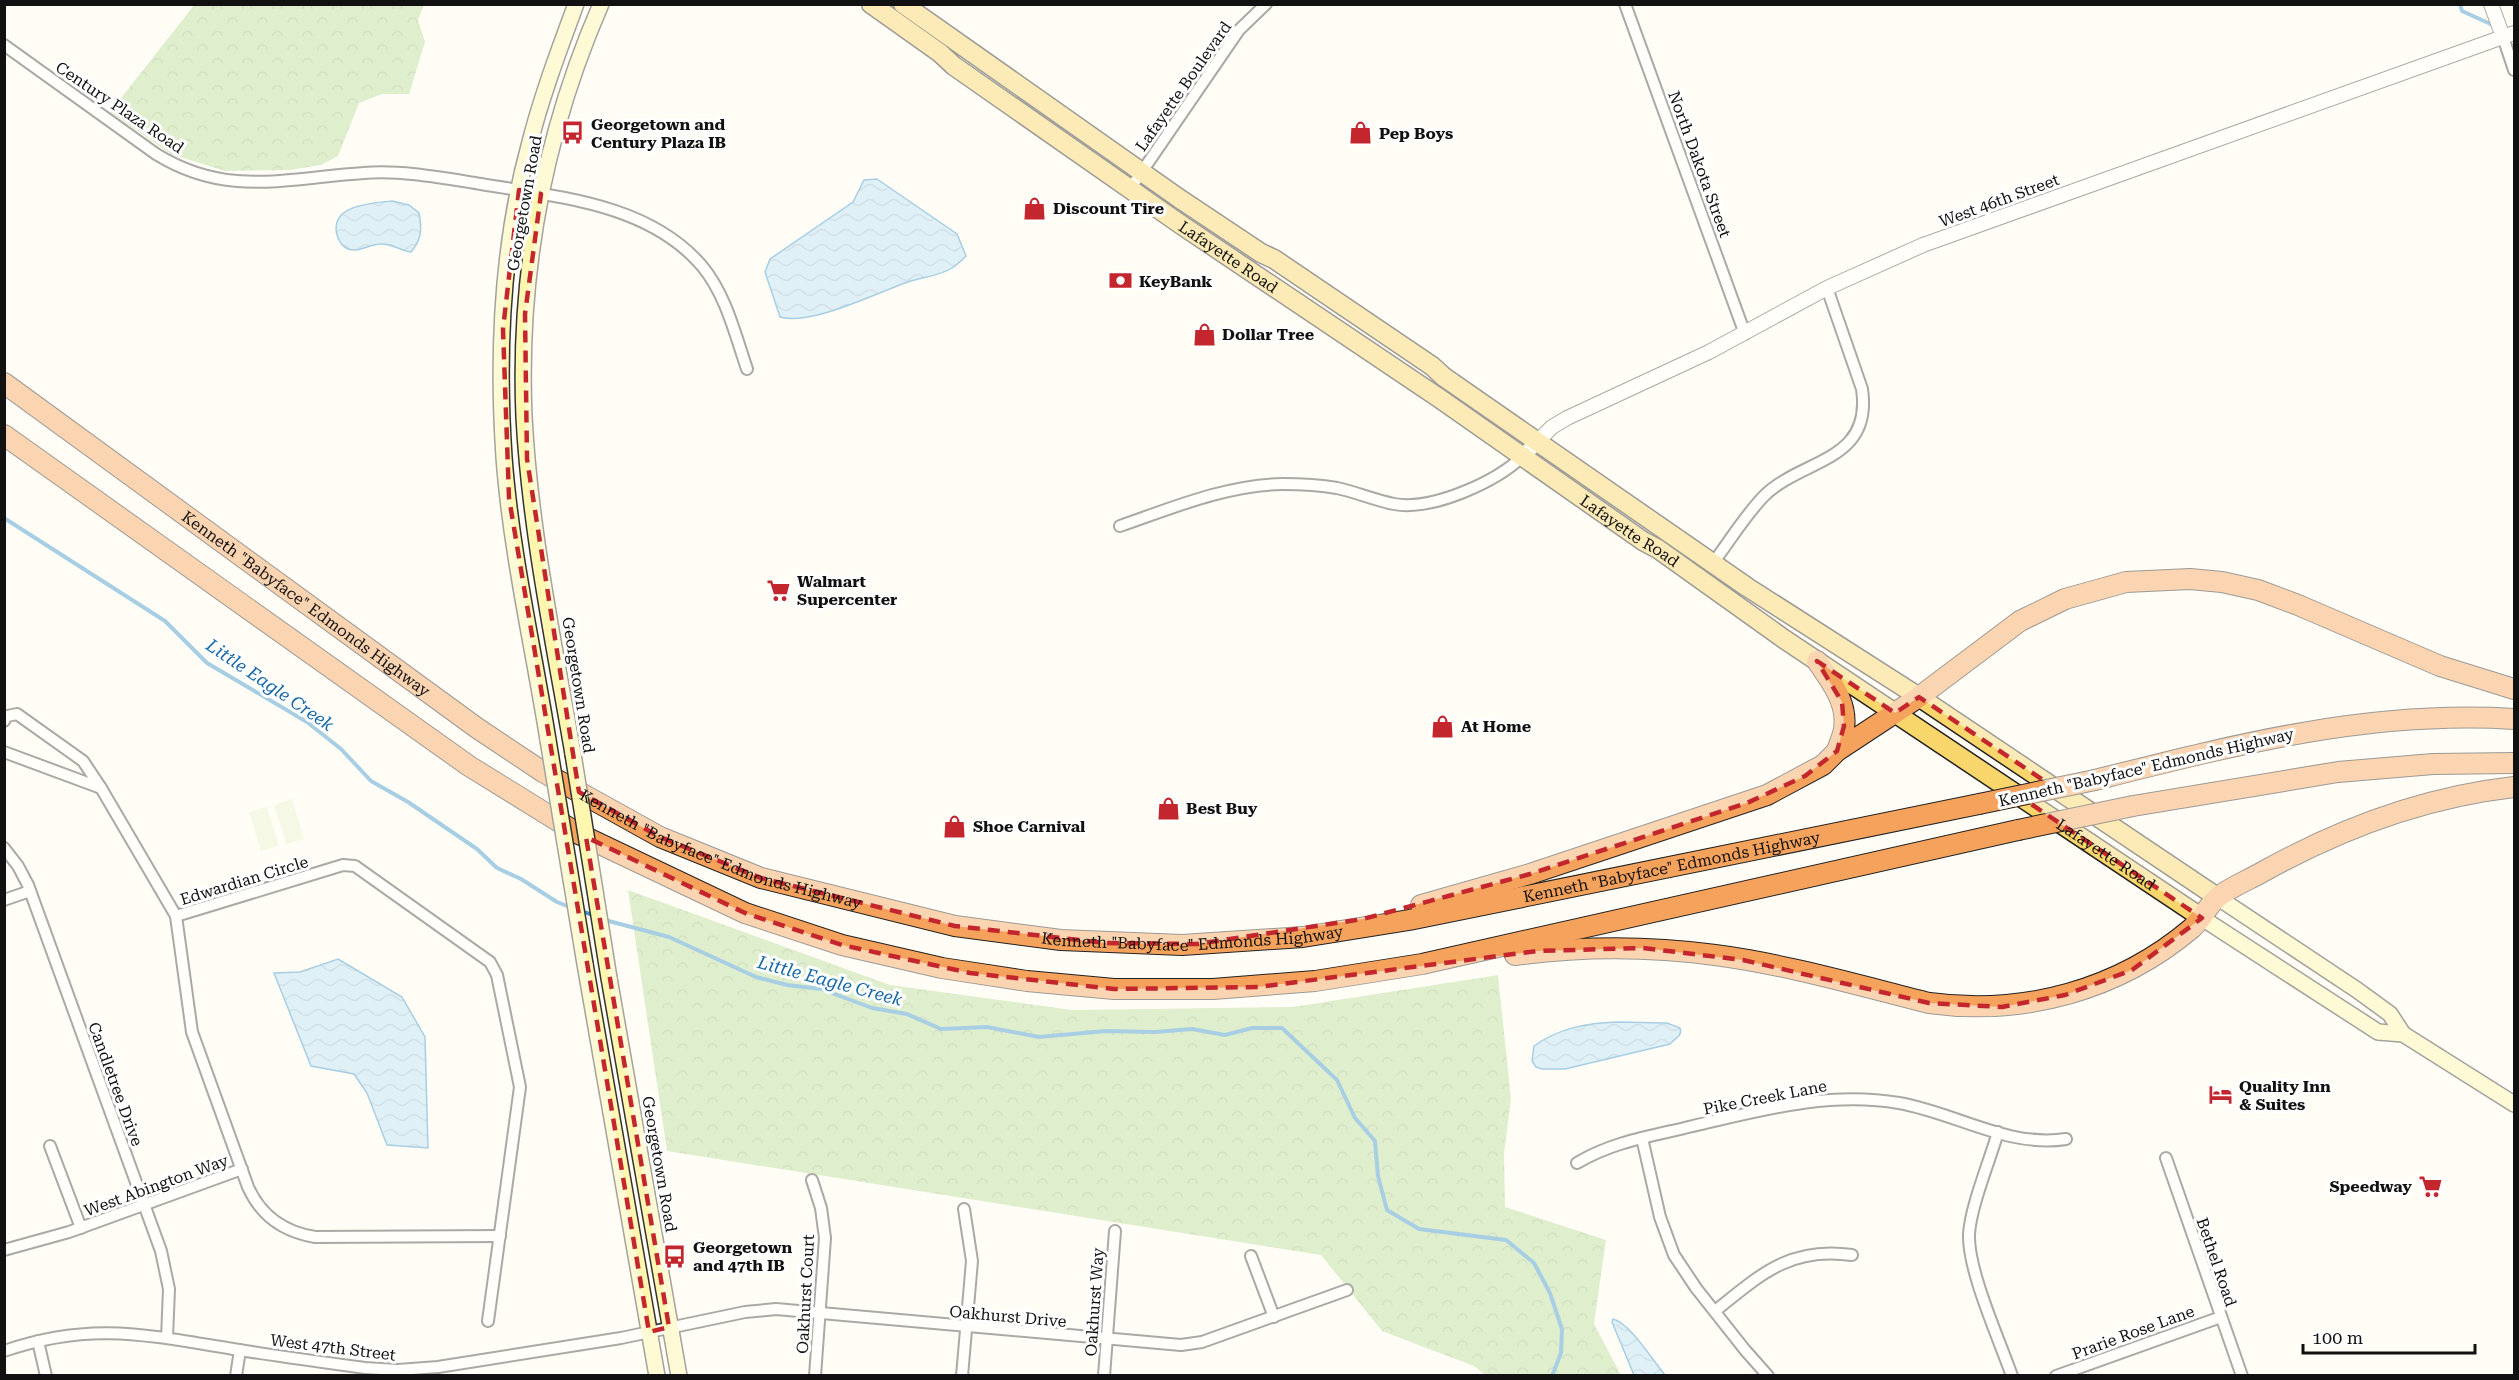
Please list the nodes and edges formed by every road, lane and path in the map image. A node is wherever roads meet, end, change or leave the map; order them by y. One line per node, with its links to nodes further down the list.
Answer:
1 (576, 4): 13 (main road, Georgetown Road)
2 (601, 4): 14 (main road, Georgetown Road)
3 (871, 4): 12 (main road, Lafayette Road)
4 (903, 4): 11 (main road, Lafayette Road)
5 (1266, 4): 11 (street, Lafayette Boulevard)
6 (1625, 4): 16 (street, North Dakota Street)
7 (2491, 5): 8 (street)
8 (2509, 35): 10 (street); 15 (street, West 46th Street)
9 (4, 45): 13 (street, Century Plaza Road)
10 (2514, 69)
11 (1142, 172): 12 (street, Lafayette Boulevard); 20 (main road, Lafayette Road)
12 (1130, 189): 21 (main road, Lafayette Road)
13 (519, 190): 14 (street, Century Plaza Road); 68 (main road, Georgetown Road, bridge)
14 (541, 194): 17 (street, Century Plaza Road); 68 (main road, Georgetown Road, bridge)
15 (1827, 288): 16 (street, West 46th Street); 23 (street)
16 (1745, 334): 20 (street, West 46th Street)
17 (747, 369)
18 (4, 383): 41 (highway, Kenneth "Babyface" Edmonds Highway)
19 (4, 435): 42 (highway, Kenneth "Babyface" Edmonds Highway)
20 (1538, 441): 21 (street, West 46th Street); 23 (main road, Lafayette Road)
21 (1523, 456): 22 (street); 24 (main road, Lafayette Road)
22 (1119, 526)
23 (1713, 563): 26 (main road, Lafayette Road)
24 (1817, 661): 27 (main road, Lafayette Road); 30 (highway)
25 (2514, 689): 26 (highway)
26 (1918, 697): 27 (highway); 37 (main road, Lafayette Road)
27 (1895, 713): 30 (highway); 40 (main road, Lafayette Road)
28 (2514, 719): 41 (highway, Kenneth "Babyface" Edmonds Highway, bridge)
29 (4, 721): 34 (street)
30 (1837, 751): 41 (highway)
31 (4, 752): 34 (street)
32 (2514, 763): 42 (highway, Kenneth "Babyface" Edmonds Highway, bridge)
33 (2514, 787): 37 (highway)
34 (101, 788): 39 (street)
35 (4, 848): 36 (street, Candletree Drive)
36 (30, 891): 38 (street); 53 (street, Candletree Drive)
37 (2217, 897): 40 (highway); 43 (main road, Lafayette Road)
38 (4, 900)
39 (176, 916): 51 (street, Edwardian Circle); 57 (street, Edwardian Circle)
40 (2202, 918): 42 (highway); 43 (main road, Lafayette Road)
41 (1197, 944)
42 (1383, 971)
43 (2403, 1034): 44 (main road, Lafayette Road)
44 (2514, 1104)
45 (1998, 1132): 46 (street, Pike Creek Lane); 47 (street, Pike Creek Lane); 83 (street)
46 (1642, 1138): 50 (street, Pike Creek Lane); 62 (street)
47 (2066, 1139)
48 (50, 1146): 55 (street, West Abington Way)
49 (2166, 1158): 65 (street, Bethel Road)
50 (1577, 1163)
51 (242, 1169): 53 (street, West Abington Way); 57 (street, Edwardian Circle)
52 (812, 1180): 63 (street, Oakhurst Court)
53 (145, 1206): 55 (street, West Abington Way); 69 (street, Candletree Drive)
54 (964, 1209): 67 (street)
55 (81, 1228): 58 (street, West Abington Way)
56 (1115, 1231): 70 (street, Oakhurst Way)
57 (500, 1236): 66 (street, Edwardian Circle)
58 (4, 1250)
59 (1852, 1255): 62 (street)
60 (1251, 1256): 64 (street)
61 (1347, 1290): 64 (street, Oakhurst Drive)
62 (1715, 1311): 82 (street)
63 (821, 1313): 67 (street, Oakhurst Drive); 68 (street, Oakhurst Drive); 79 (street, Oakhurst Court)
64 (1274, 1317): 70 (street, Oakhurst Drive)
65 (2220, 1317): 84 (street, Prarie Rose Lane); 85 (street, Bethel Road)
66 (488, 1321)
67 (968, 1328): 70 (street, Oakhurst Drive); 80 (street)
68 (659, 1329): 74 (street, West 47th Street); 77 (main road, Georgetown Road); 78 (main road, Georgetown Road)
69 (167, 1338): 71 (street, West 47th Street); 72 (street, West 47th Street)
70 (1106, 1340): 81 (street, Oakhurst Way)
71 (38, 1341): 73 (street, West 47th Street); 75 (street)
72 (240, 1350): 74 (street, West 47th Street); 76 (street)
73 (4, 1351)
74 (408, 1372)
75 (46, 1376)
76 (236, 1376)
77 (657, 1376)
78 (679, 1376)
79 (815, 1376)
80 (962, 1376)
81 (1104, 1376)
82 (1768, 1376)
83 (2012, 1376)
84 (2056, 1376)
85 (2242, 1376)

